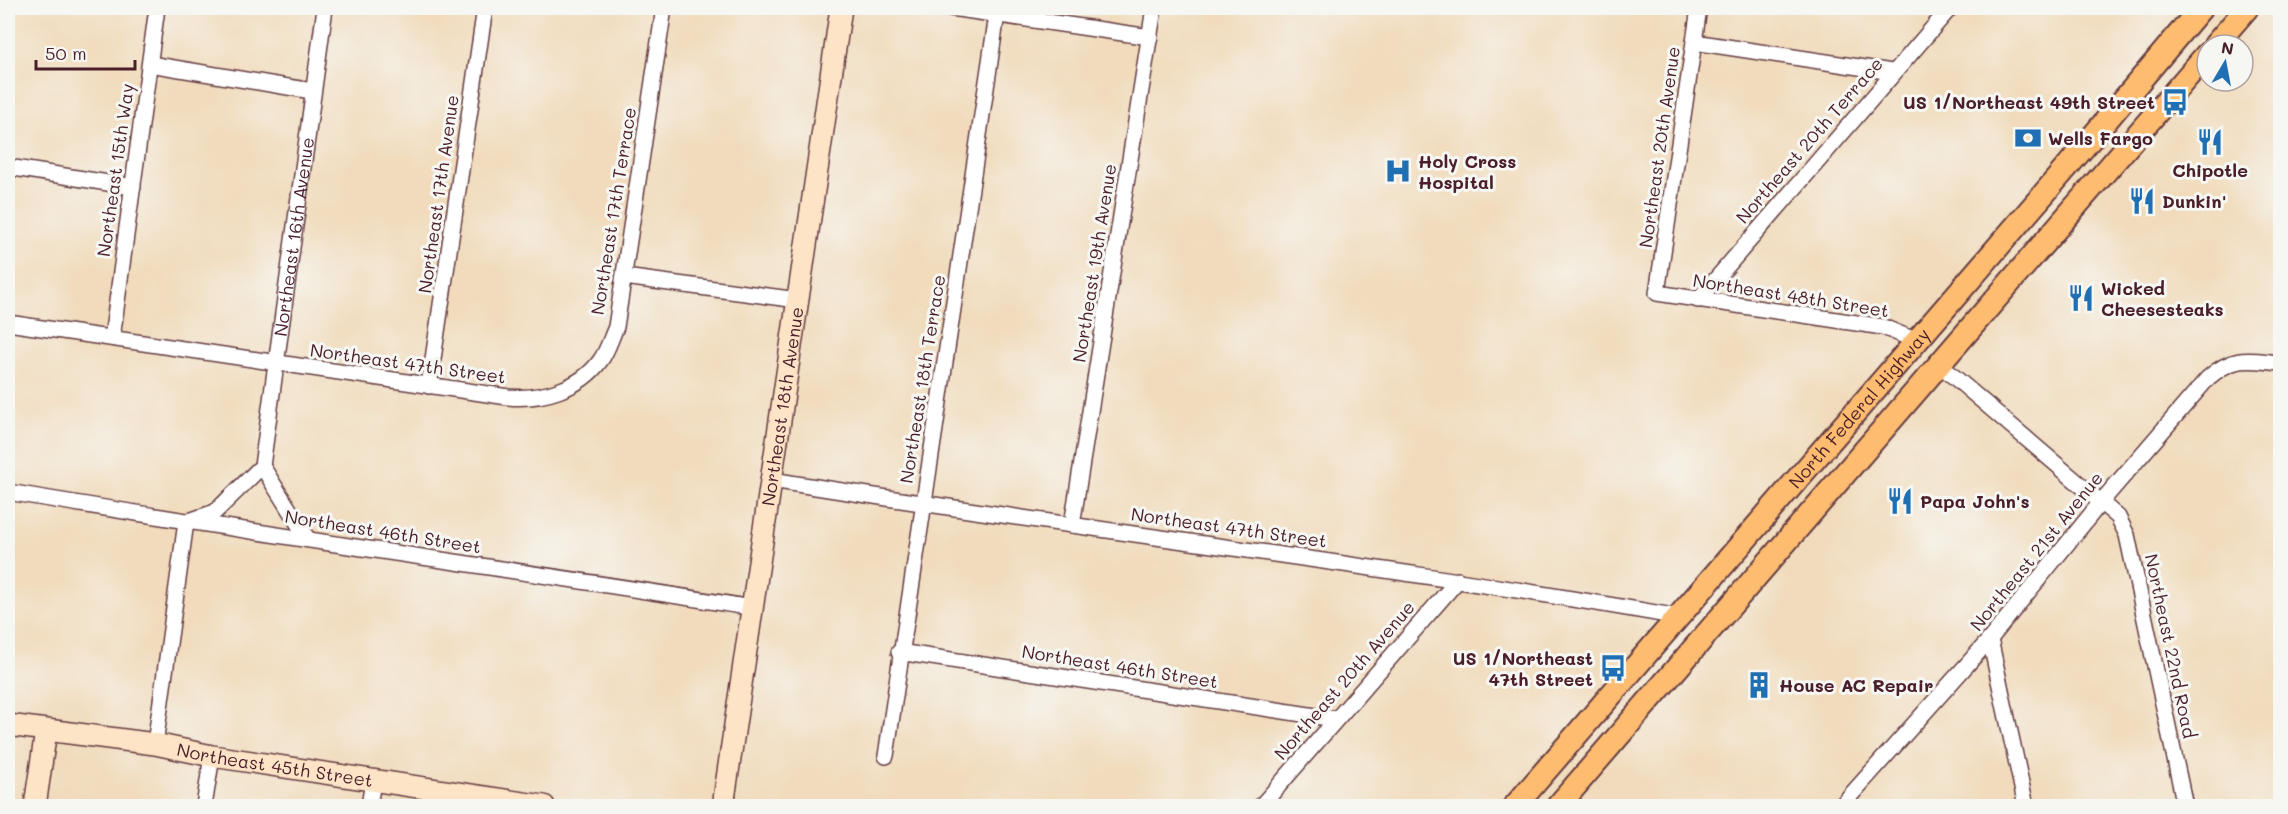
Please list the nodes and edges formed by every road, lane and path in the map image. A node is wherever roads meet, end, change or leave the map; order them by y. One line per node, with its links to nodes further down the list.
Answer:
1 (157, 8): 16 (street, Northeast 15th Way)
2 (325, 8): 19 (street, Northeast 16th Avenue)
3 (485, 8): 35 (street, Northeast 17th Avenue)
4 (664, 8): 24 (street, Northeast 17th Terrace)
5 (841, 8): 27 (street, Northeast 18th Avenue)
6 (951, 8): 12 (street)
7 (1154, 8): 14 (street, Northeast 19th Avenue)
8 (1699, 8): 15 (street, Northeast 20th Avenue)
9 (1950, 8): 18 (street, Northeast 20th Terrace)
10 (2201, 8): 21 (main road, North Federal Highway)
11 (2246, 8): 13 (main road)
12 (997, 11): 14 (street); 42 (street, Northeast 18th Terrace)
13 (2225, 33)
14 (1150, 37): 44 (street, Northeast 19th Avenue)
15 (1694, 42): 18 (street); 25 (street, Northeast 20th Avenue)
16 (150, 64): 19 (street); 22 (street, Northeast 15th Way)
17 (2195, 68): 23 (main road, North Federal Highway)
18 (1892, 72): 28 (street, Northeast 20th Terrace)
19 (312, 91): 32 (street, Northeast 16th Avenue)
20 (8, 167): 22 (street)
21 (2067, 167): 23 (main road); 26 (main road, North Federal Highway)
22 (133, 186): 30 (street, Northeast 15th Way)
23 (2067, 215): 34 (main road, North Federal Highway)
24 (624, 277): 27 (street); 36 (street, Northeast 17th Terrace)
25 (1657, 293): 28 (street, Northeast 48th Street)
26 (1958, 293): 31 (main road, North Federal Highway); 34 (main road)
27 (798, 300): 39 (street, Northeast 18th Avenue)
28 (1698, 300): 31 (street, Northeast 48th Street)
29 (8, 323): 30 (street, Northeast 47th Street)
30 (112, 338): 32 (street, Northeast 47th Street)
31 (1917, 341): 37 (main road); 48 (main road, North Federal Highway)
32 (275, 363): 35 (street, Northeast 47th Street); 38 (street, Northeast 16th Avenue)
33 (2280, 363): 41 (street, Northeast 21st Avenue)
34 (1939, 364): 37 (main road, North Federal Highway); 41 (street)
35 (429, 386): 36 (street, Northeast 47th Street)
36 (553, 393)
37 (1900, 408): 65 (main road, North Federal Highway)
38 (262, 466): 43 (street); 45 (street)
39 (772, 480): 42 (street, Northeast 47th Street); 47 (street, Northeast 18th Avenue)
40 (8, 492): 43 (street, Northeast 46th Street)
41 (2101, 502): 49 (street, Northeast 21st Avenue); 68 (street, Northeast 22nd Road)
42 (923, 505): 44 (street, Northeast 47th Street); 50 (street, Northeast 18th Terrace)
43 (186, 522): 45 (street, Northeast 46th Street); 54 (street)
44 (1072, 525): 46 (street, Northeast 47th Street)
45 (307, 538): 47 (street, Northeast 46th Street)
46 (1458, 580): 48 (street, Northeast 47th Street); 51 (street, Northeast 20th Avenue)
47 (753, 608): 63 (street, Northeast 18th Avenue)
48 (1679, 617): 58 (main road, North Federal Highway)
49 (1990, 639): 66 (street, Northeast 21st Avenue); 67 (street)
50 (899, 651): 51 (street, Northeast 46th Street); 56 (street, Northeast 18th Terrace)
51 (1335, 718): 64 (street, Northeast 20th Avenue)
52 (8, 725): 53 (street, Northeast 45th Street)
53 (46, 731): 54 (street, Northeast 45th Street); 60 (street)
54 (155, 744): 55 (street, Northeast 45th Street)
55 (212, 756): 57 (street, Northeast 45th Street); 61 (street)
56 (886, 756)
57 (373, 781): 59 (street, Northeast 45th Street); 62 (street)
58 (1520, 803)
59 (530, 806)
60 (35, 807)
61 (204, 807)
62 (369, 807)
63 (723, 807)
64 (1261, 807)
65 (1558, 807)
66 (1841, 807)
67 (2026, 807)
68 (2185, 807)

